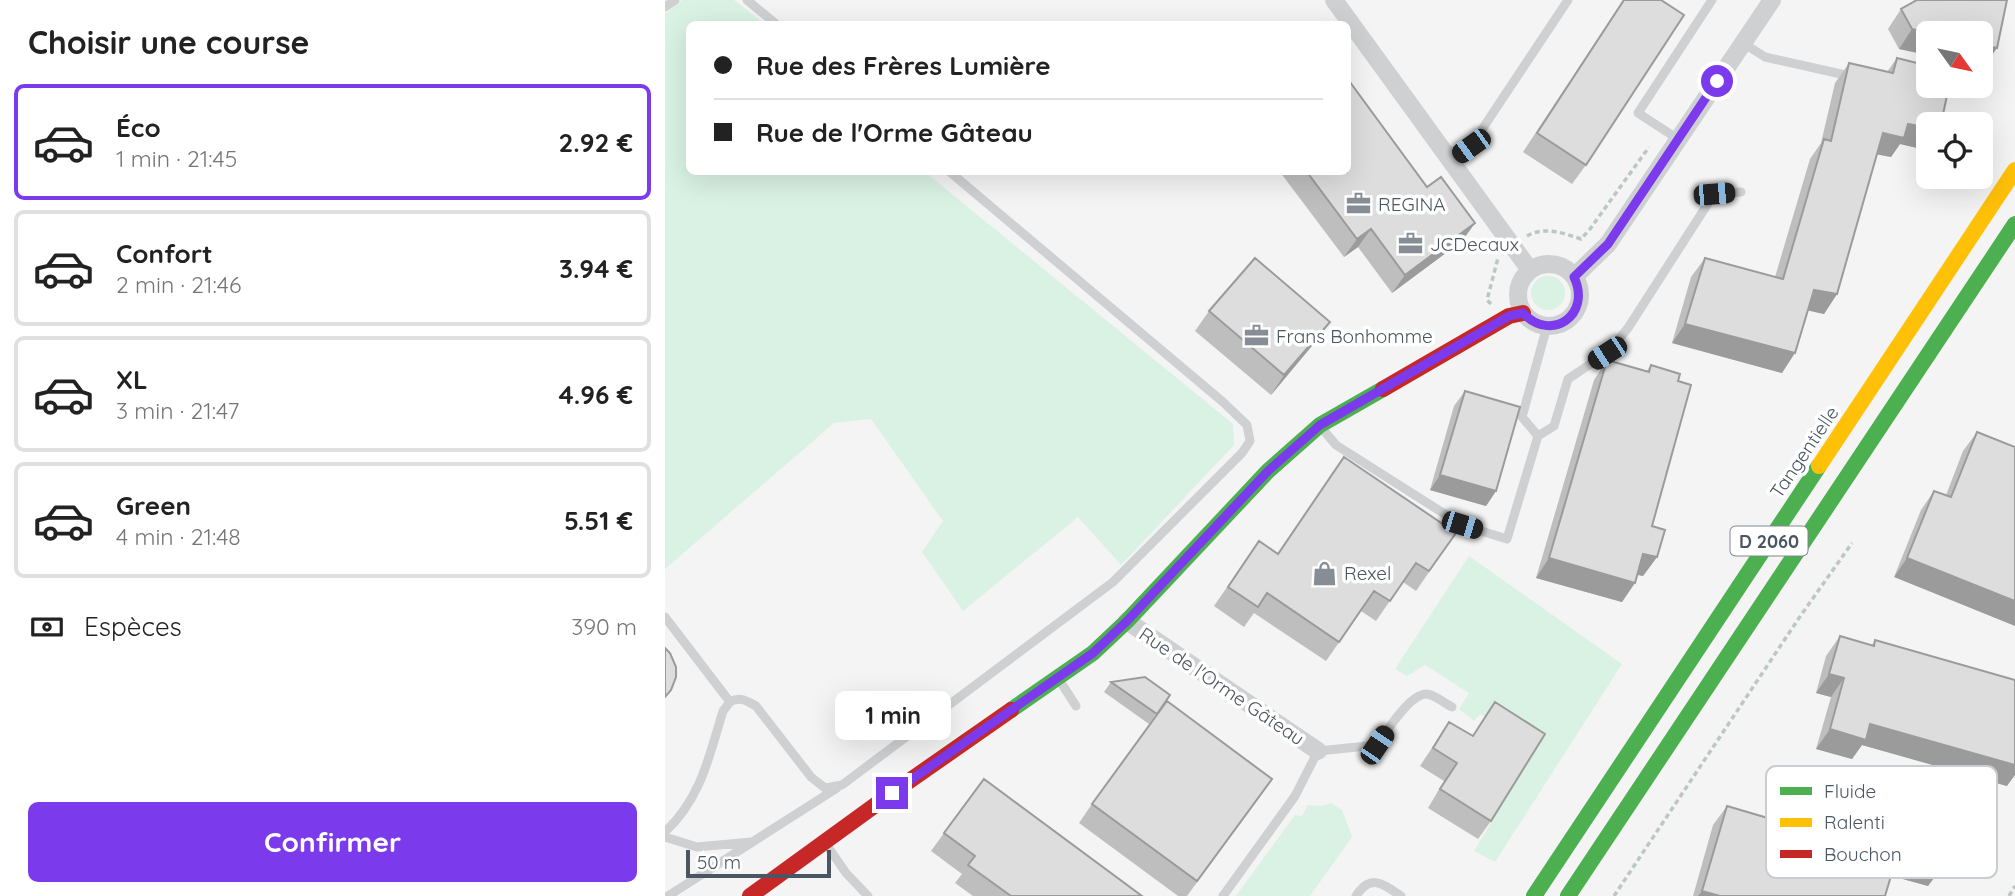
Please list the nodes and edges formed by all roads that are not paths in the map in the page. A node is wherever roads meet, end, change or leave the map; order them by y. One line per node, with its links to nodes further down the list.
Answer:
1 (675, 0): 7 (lane)
2 (747, 0): 8 (lane)
3 (1334, 0): 9 (street)
4 (1568, 0): 14 (lane)
5 (1712, 0): 13 (lane)
6 (1772, 0): 11 (street)
7 (665, 7)
8 (772, 21)
9 (1349, 21)
10 (1351, 23): 14 (street)
11 (1743, 43): 12 (lane); 13 (street)
12 (1856, 78)
13 (1678, 139): 20 (street)
14 (1451, 161): 19 (street)
15 (2015, 170): 42 (main road, Tangentielle / D 2060)
16 (954, 175): 32 (lane)
17 (1741, 192): 24 (lane)
18 (2015, 224): 43 (main road, D 2060)
19 (1530, 270): 20 (street); 21 (street)
20 (1574, 277): 22 (street)
21 (1523, 313): 22 (street); 23 (main road, Rue de l'Orme Gâteau)
22 (1547, 326): 24 (lane)
23 (1320, 425): 24 (lane); 26 (main road, Rue de l'Orme Gâteau)
24 (1538, 436)
25 (665, 617): 28 (lane)
26 (1127, 621): 27 (main road, Rue de l'Orme Gâteau); 31 (street, Rue de l'Orme Gâteau)
27 (1058, 677): 29 (lane); 35 (main road, Rue de l'Orme Gâteau)
28 (730, 702): 32 (lane); 33 (lane)
29 (1076, 706)
30 (1452, 707): 31 (lane)
31 (1318, 751): 39 (lane)
32 (842, 785): 34 (lane)
33 (665, 834): 34 (lane)
34 (753, 842): 36 (lane)
35 (825, 843): 37 (main road, Rue de l'Orme Gâteau); 38 (lane)
36 (668, 896)
37 (750, 896)
38 (868, 896)
39 (1223, 896)
40 (1356, 896): 41 (lane)
41 (1401, 896)
42 (1534, 896)
43 (1568, 896)

